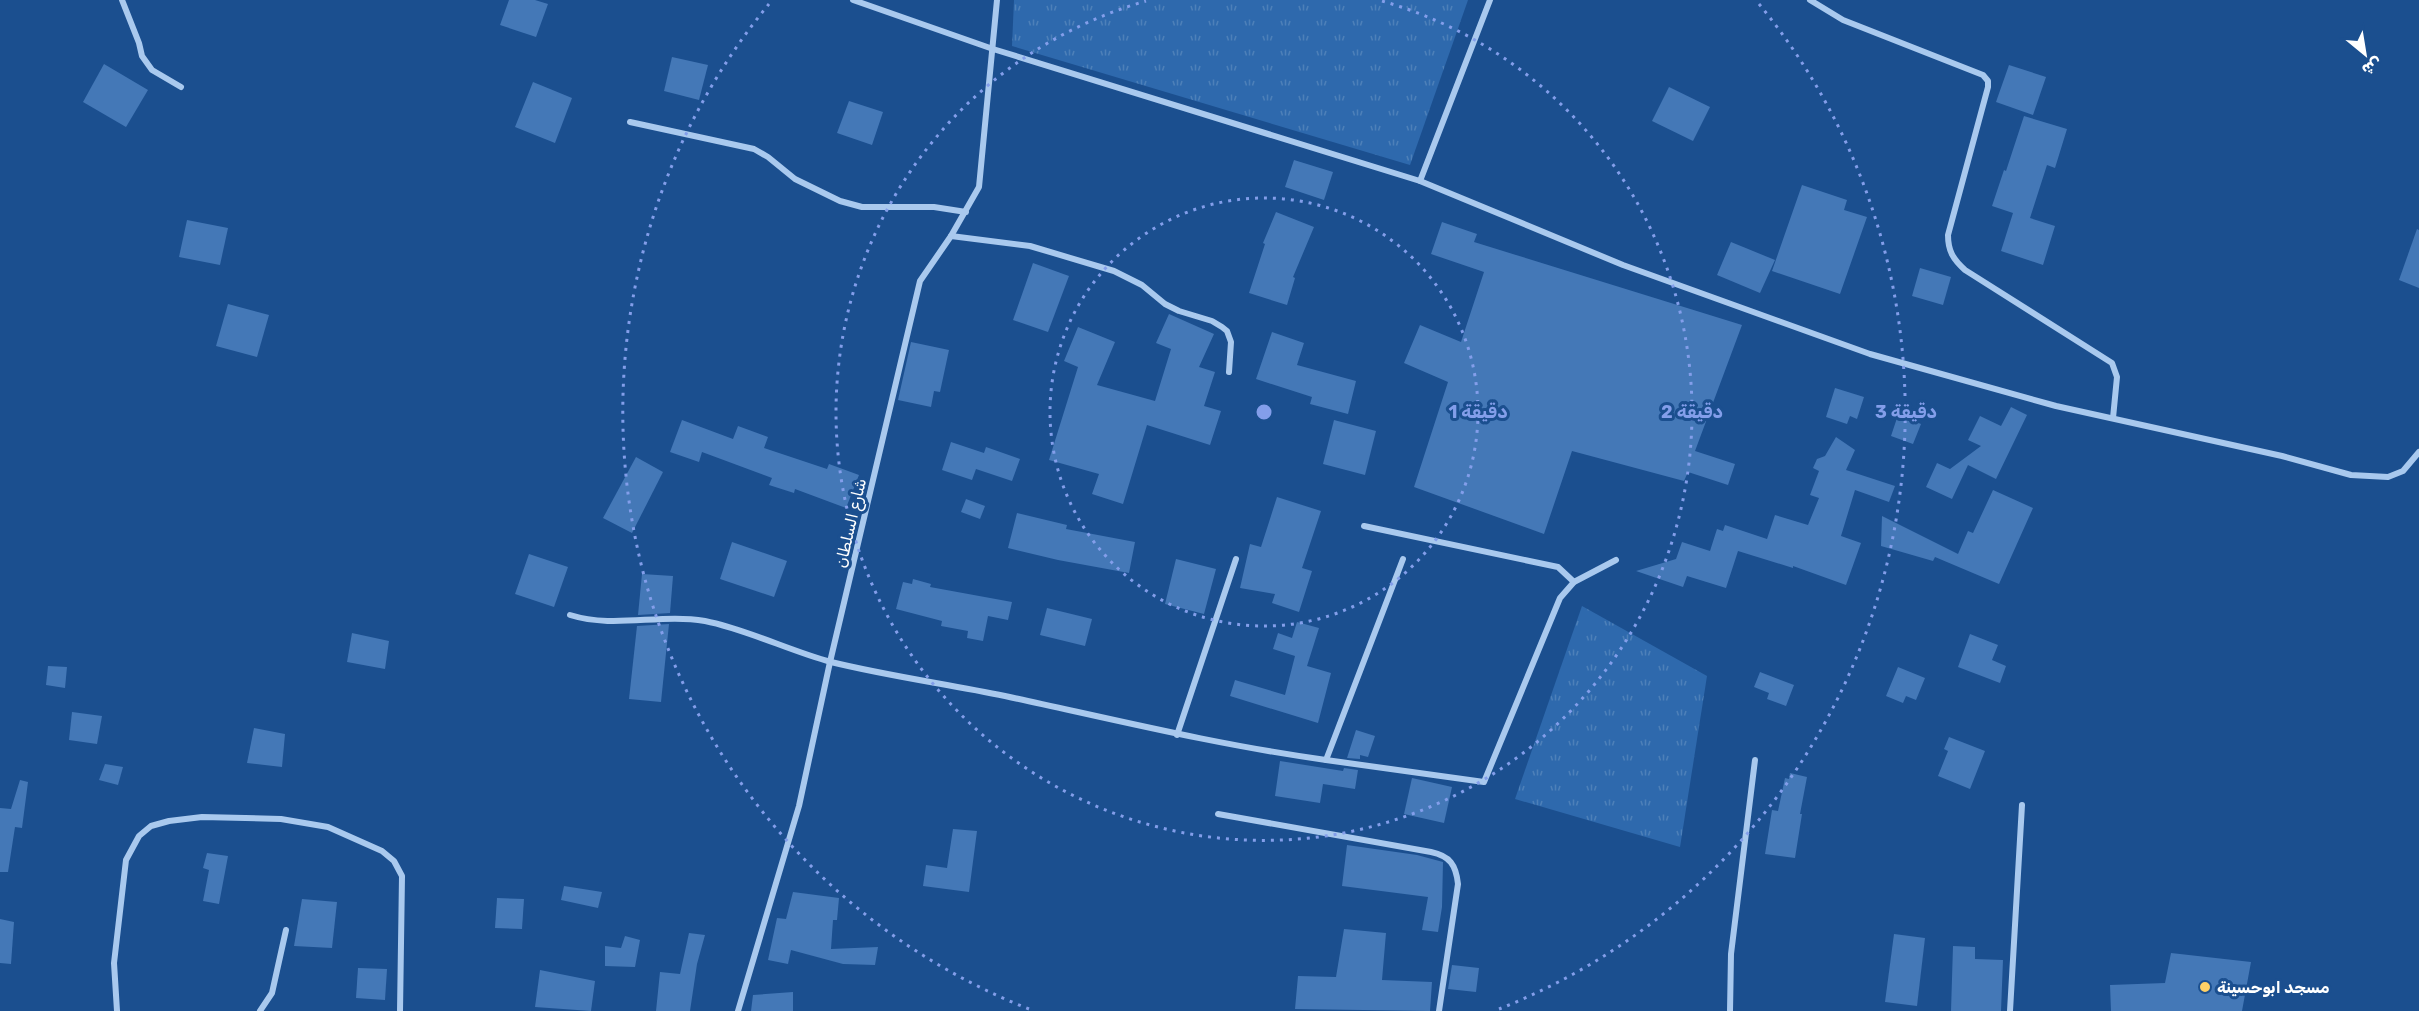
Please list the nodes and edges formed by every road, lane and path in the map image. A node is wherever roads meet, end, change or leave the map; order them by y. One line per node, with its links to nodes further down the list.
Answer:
1 (122, 0): 7 (street)
2 (853, 0): 6 (street)
3 (997, 0): 6 (street, شارع السلطان)
4 (1490, 0): 9 (street)
5 (1810, 0): 13 (street)
6 (993, 49): 9 (street); 10 (street, شارع السلطان)
7 (180, 87)
8 (630, 122): 10 (street)
9 (1419, 181): 13 (street)
10 (966, 212): 11 (street, شارع السلطان)
11 (951, 236): 12 (street); 21 (street, شارع السلطان)
12 (1229, 372)
13 (2113, 418): 14 (street)
14 (2419, 452)
15 (1364, 526): 19 (street)
16 (1236, 559): 22 (street)
17 (1403, 559): 23 (street)
18 (1616, 560): 19 (street)
19 (1574, 582): 23 (street)
20 (570, 615): 21 (street)
21 (830, 662): 22 (street); 31 (street, شارع السلطان)
22 (1177, 735): 23 (street)
23 (1326, 760)
24 (1755, 760): 33 (street)
25 (2022, 805): 34 (street)
26 (1218, 814): 32 (street)
27 (286, 930): 29 (street)
28 (117, 1011): 30 (street)
29 (260, 1011)
30 (400, 1011)
31 (738, 1011)
32 (1439, 1011)
33 (1730, 1011)
34 (2010, 1011)

